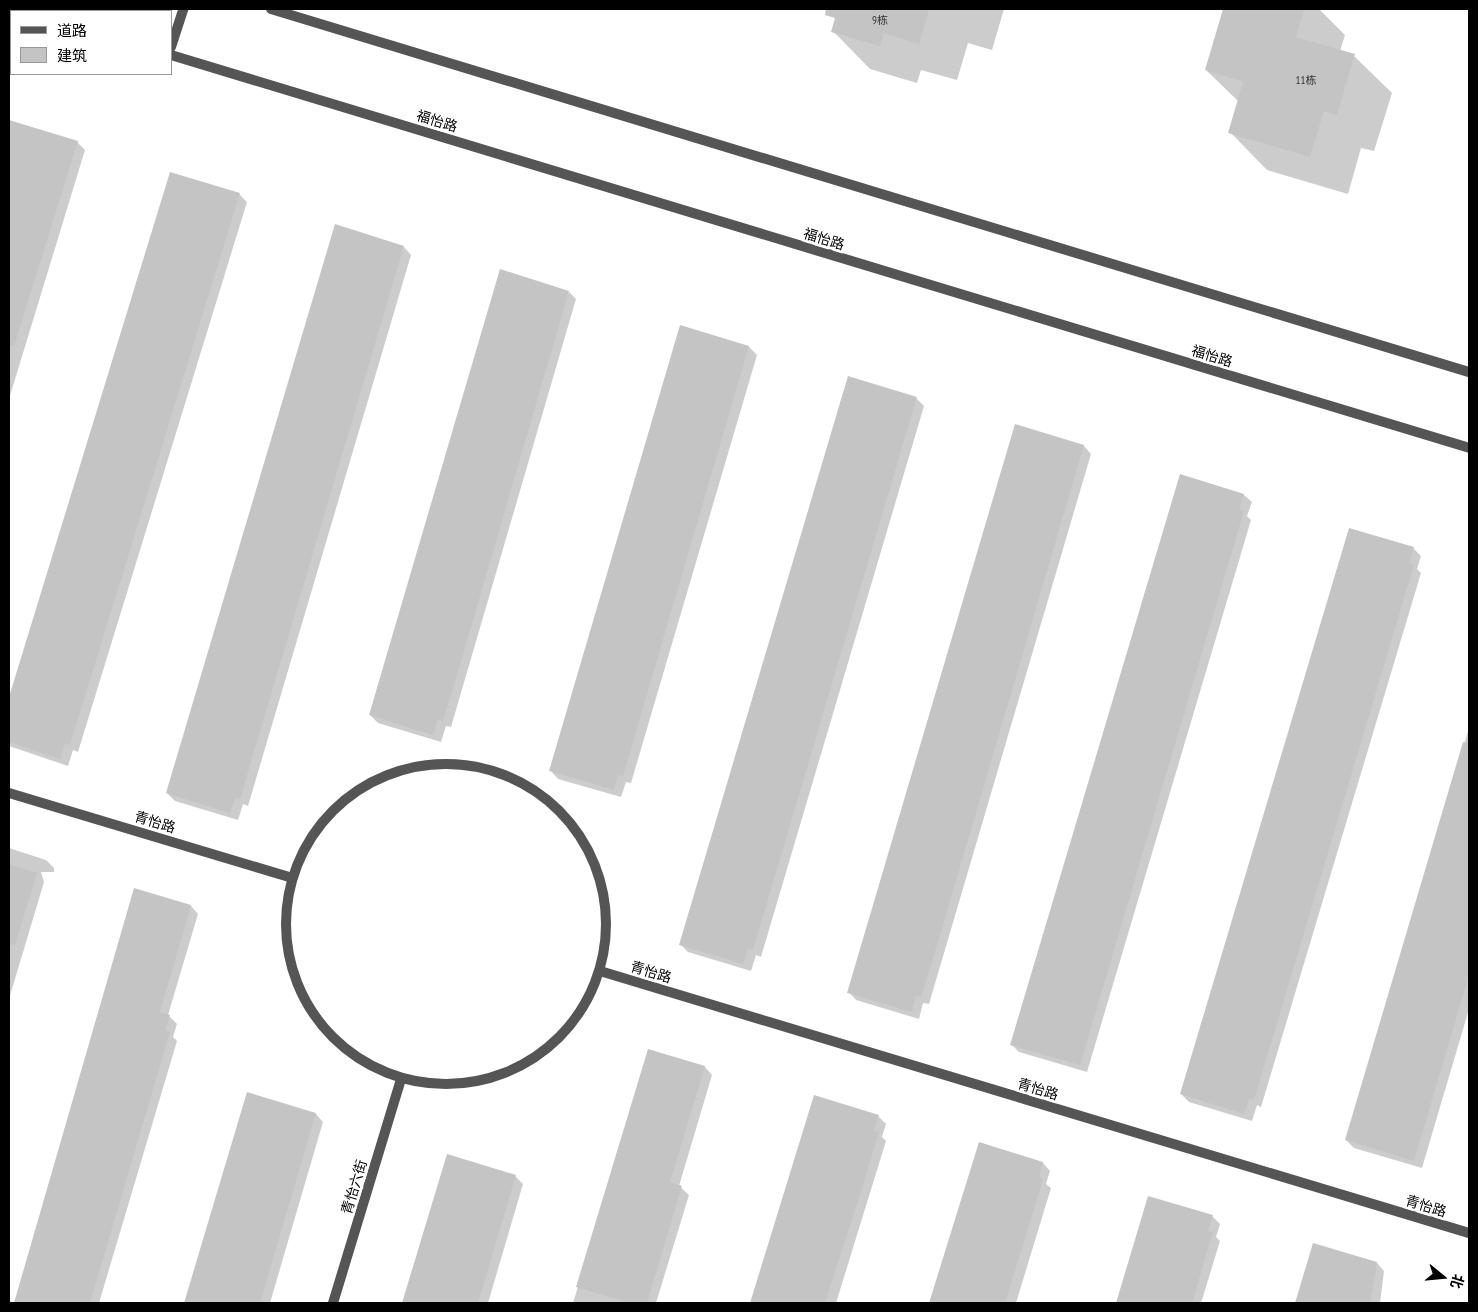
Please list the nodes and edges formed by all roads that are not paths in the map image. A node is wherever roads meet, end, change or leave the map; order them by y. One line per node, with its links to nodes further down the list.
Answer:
1 (183, 9): 3 (street)
2 (271, 9): 5 (street)
3 (172, 45)
4 (172, 55): 6 (street, 福怡路)
5 (1469, 372)
6 (1469, 448)
7 (9, 793): 8 (street, 青怡路)
8 (292, 878): 9 (street); 10 (street)
9 (600, 971): 10 (street); 11 (street, 青怡路)
10 (401, 1079): 12 (street, 青怡六街)
11 (1469, 1233)
12 (333, 1303)

